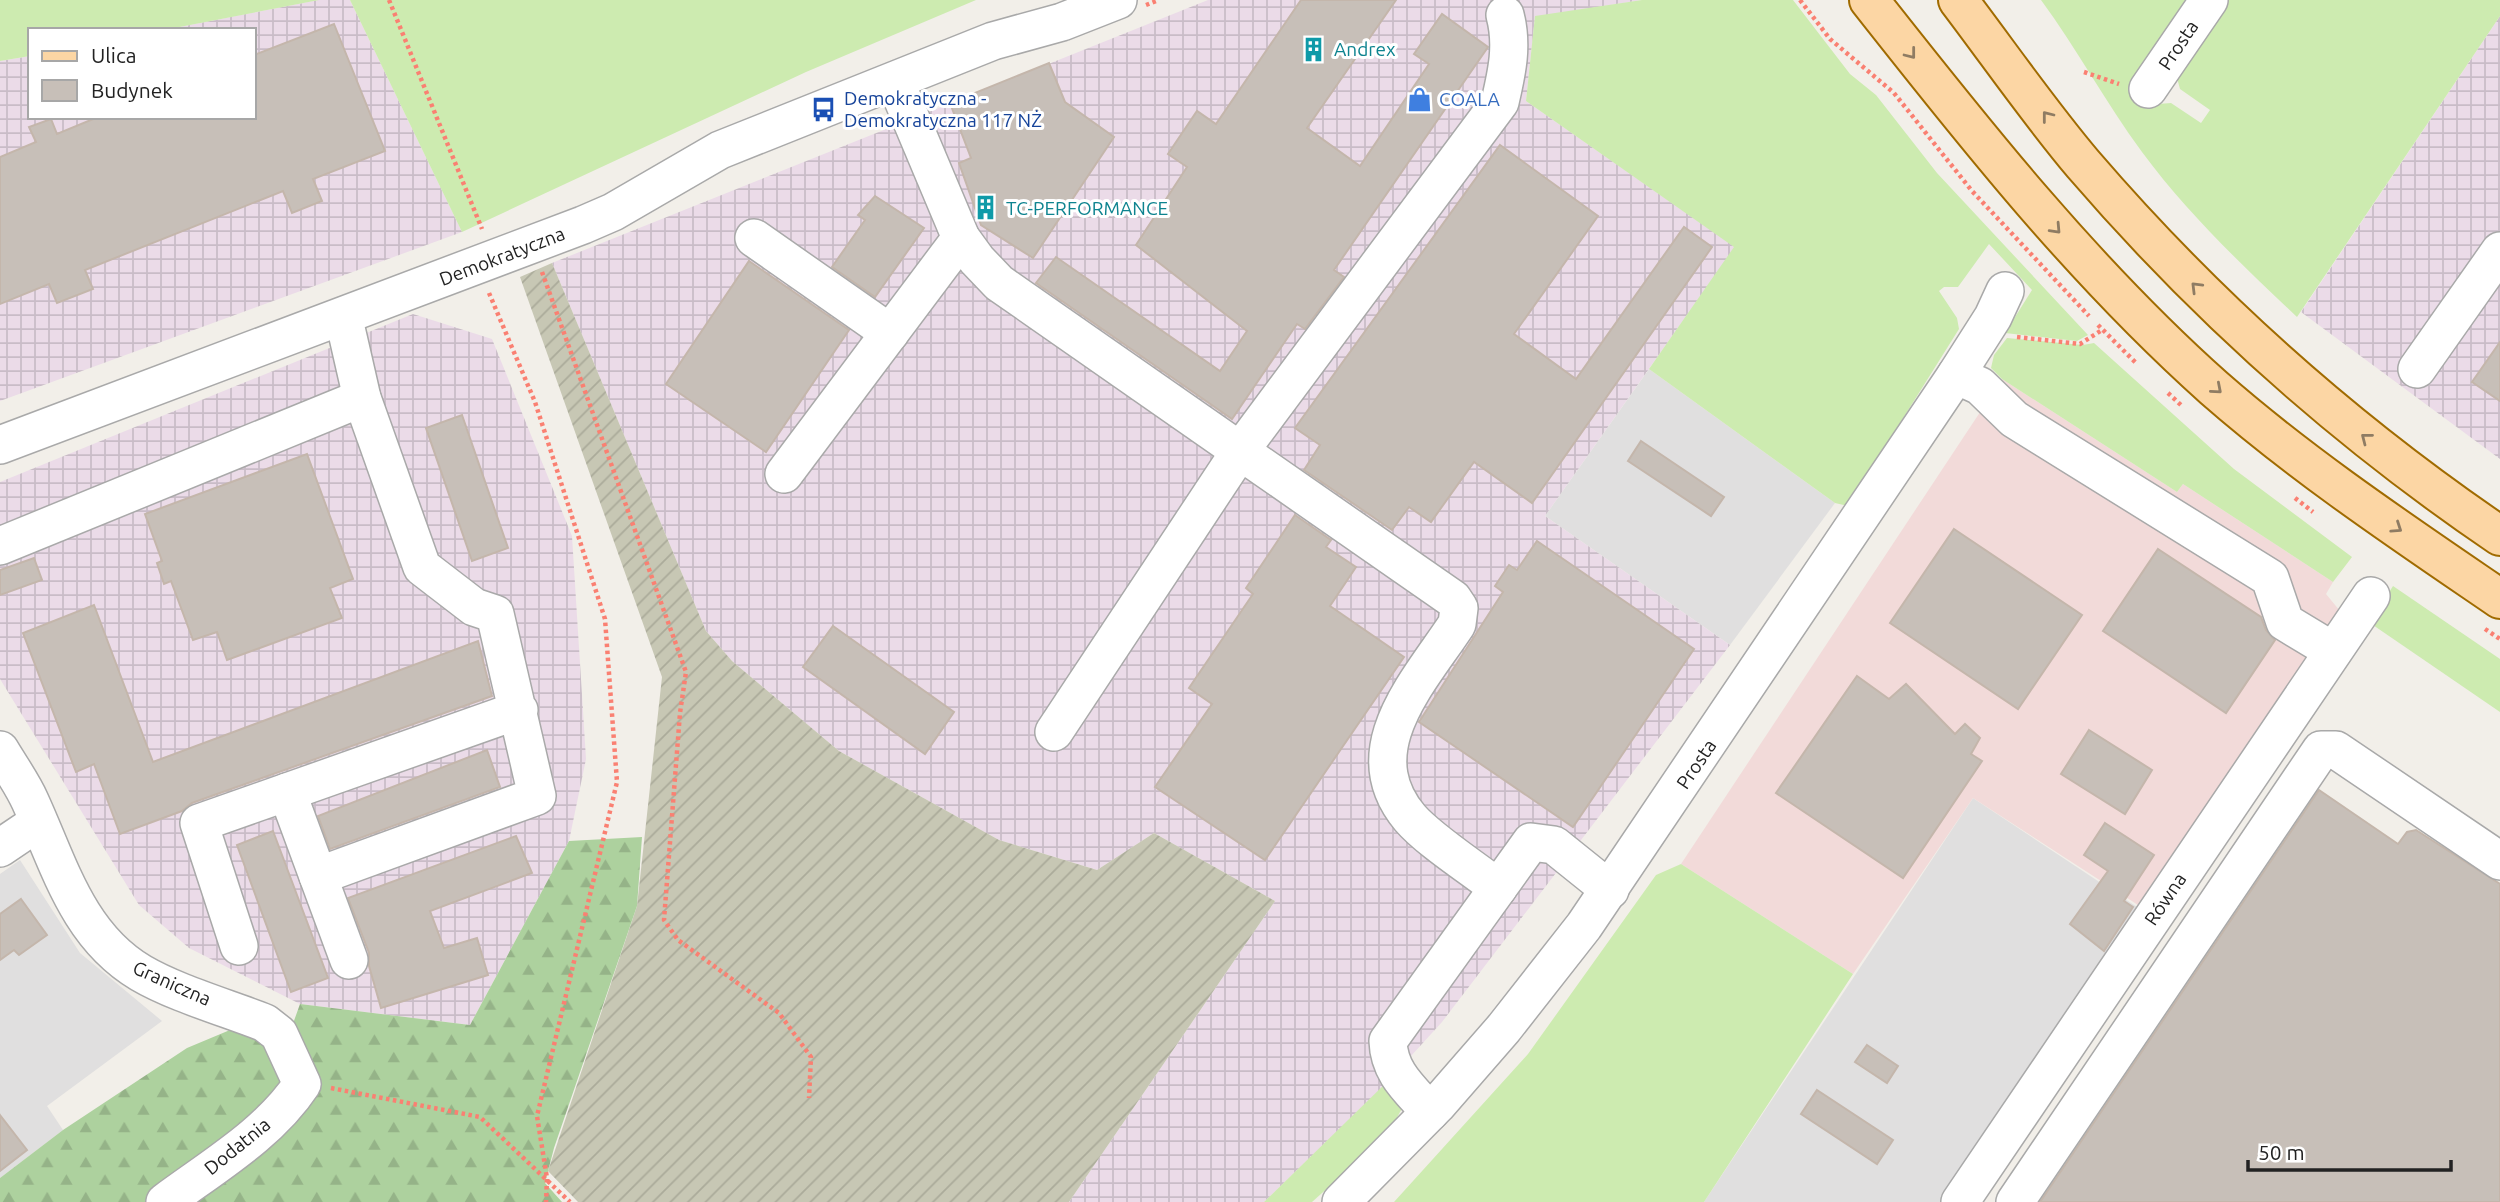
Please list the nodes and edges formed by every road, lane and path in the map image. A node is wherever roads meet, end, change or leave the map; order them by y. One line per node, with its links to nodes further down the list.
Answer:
1 (389, 0): 15 (path)
2 (1062, 0): 8 (street, Demokratyczna)
3 (1118, 0): 8 (street, Demokratyczna)
4 (1869, 0): 30 (main road, one-way to 30)
5 (1958, 0): 27 (main road, one-way to 5)
6 (2209, 0): 10 (street, Prosta)
7 (1505, 15): 25 (street)
8 (993, 41): 9 (street, Demokratyczna)
9 (895, 81): 12 (street); 13 (street, Demokratyczna)
10 (2148, 89)
11 (754, 238): 20 (street)
12 (961, 238): 20 (street); 25 (street)
13 (532, 245): 15 (street, Demokratyczna); 46 (path)
14 (2500, 250): 21 (street)
15 (477, 266): 17 (street, Demokratyczna); 48 (path)
16 (2005, 290): 18 (street, Prosta)
17 (341, 318): 23 (street); 24 (street, Demokratyczna)
18 (1986, 329): 19 (path); 22 (street, Prosta)
19 (2102, 330)
20 (890, 333): 26 (street)
21 (2417, 369)
22 (1956, 375): 31 (street); 41 (street, Prosta)
23 (362, 398): 28 (street); 32 (street)
24 (0, 445)
25 (1240, 451): 33 (street); 40 (street)
26 (784, 474)
27 (2500, 536)
28 (0, 547)
29 (2371, 596): 31 (street, Równa)
30 (2500, 599)
31 (2333, 651): 53 (street, Równa)
32 (519, 710): 35 (street); 39 (street)
33 (1054, 732)
34 (0, 750): 36 (street, Graniczna)
35 (287, 792): 39 (street); 42 (street)
36 (37, 823): 37 (street); 44 (street, Graniczna)
37 (0, 848)
38 (2500, 861): 54 (street)
39 (318, 877): 43 (street)
40 (1498, 888): 41 (street); 47 (street)
41 (1610, 890): 47 (street, Prosta)
42 (239, 946)
43 (349, 960)
44 (302, 1084): 49 (street, Dodatnia)
45 (360, 1093): 48 (path)
46 (809, 1098)
47 (1430, 1112): 52 (street, Prosta)
48 (547, 1178): 50 (path); 51 (path)
49 (165, 1202)
50 (546, 1202)
51 (570, 1202)
52 (1341, 1202)
53 (1960, 1202)
54 (2015, 1202)

